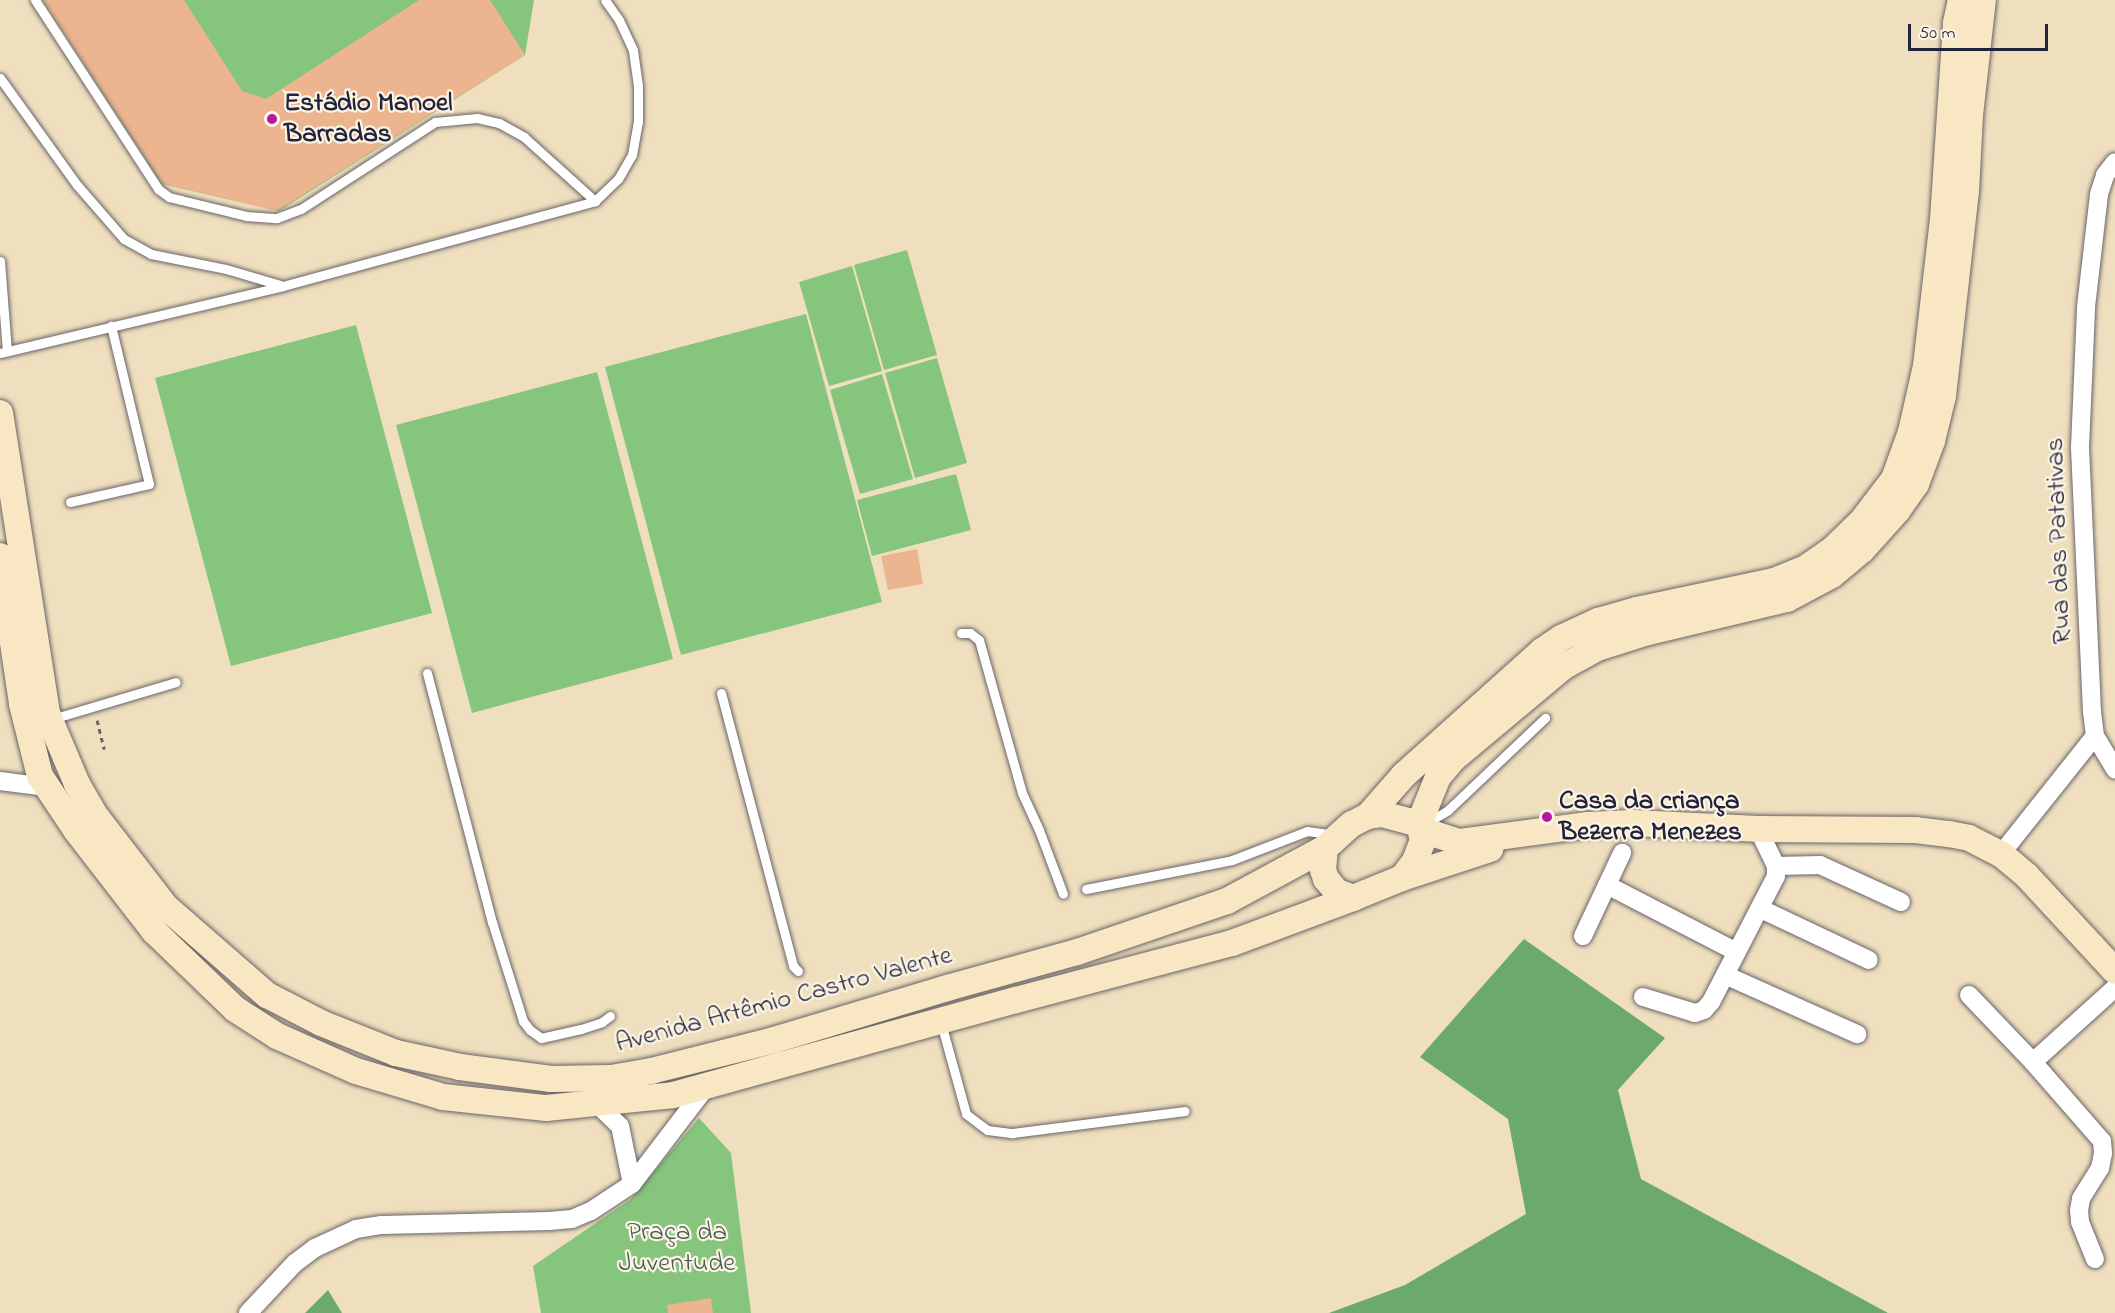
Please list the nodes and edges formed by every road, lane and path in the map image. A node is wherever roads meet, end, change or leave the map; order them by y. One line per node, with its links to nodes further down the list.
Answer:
1 (35, 0): 7 (lane)
2 (605, 0): 7 (lane)
3 (1961, 0): 27 (main road)
4 (1983, 0): 28 (main road)
5 (0, 78): 9 (lane)
6 (2115, 162): 22 (street, Rua das Patativas)
7 (595, 201): 9 (lane)
8 (0, 261): 11 (lane)
9 (283, 286): 10 (lane)
10 (111, 326): 11 (lane); 13 (lane)
11 (4, 352)
12 (0, 413): 21 (main road, Avenida Artêmio Castro Valente)
13 (70, 502)
14 (0, 556): 26 (main road)
15 (961, 633): 38 (lane)
16 (427, 673): 51 (lane)
17 (176, 682): 19 (lane)
18 (721, 693): 45 (lane)
19 (93, 706): 21 (lane); 23 (path)
20 (1545, 718): 28 (lane)
21 (49, 720): 31 (main road, Avenida Artêmio Castro Valente)
22 (2095, 736): 24 (street); 33 (street)
23 (104, 749)
24 (2115, 769)
25 (0, 781): 26 (street)
26 (43, 781): 56 (main road)
27 (1368, 816): 28 (main road); 31 (main road)
28 (1421, 827): 30 (main road); 35 (main road)
29 (1758, 829): 30 (main road); 33 (main road); 34 (street)
30 (1526, 834): 35 (main road)
31 (1331, 842): 37 (lane); 39 (main road)
32 (1623, 853): 36 (street)
33 (2001, 854): 46 (main road)
34 (1776, 866): 40 (street); 41 (street)
35 (1402, 878): 39 (main road)
36 (1607, 885): 42 (street); 43 (street)
37 (1086, 889)
38 (1063, 894)
39 (1353, 898): 52 (main road)
40 (1901, 902)
41 (1761, 909): 43 (street); 44 (street)
42 (1583, 936)
43 (1737, 952): 47 (street)
44 (1869, 960)
45 (798, 970)
46 (2115, 971)
47 (1725, 975): 50 (street); 53 (street)
48 (2115, 988): 54 (street)
49 (1969, 995): 54 (street)
50 (1643, 997)
51 (610, 1016)
52 (940, 1021): 55 (main road); 57 (lane)
53 (1857, 1034)
54 (2033, 1062): 59 (street)
55 (707, 1086): 56 (main road); 58 (street)
56 (596, 1103): 58 (street)
57 (1185, 1112)
58 (632, 1184): 60 (street)
59 (2095, 1259)
60 (248, 1313)

